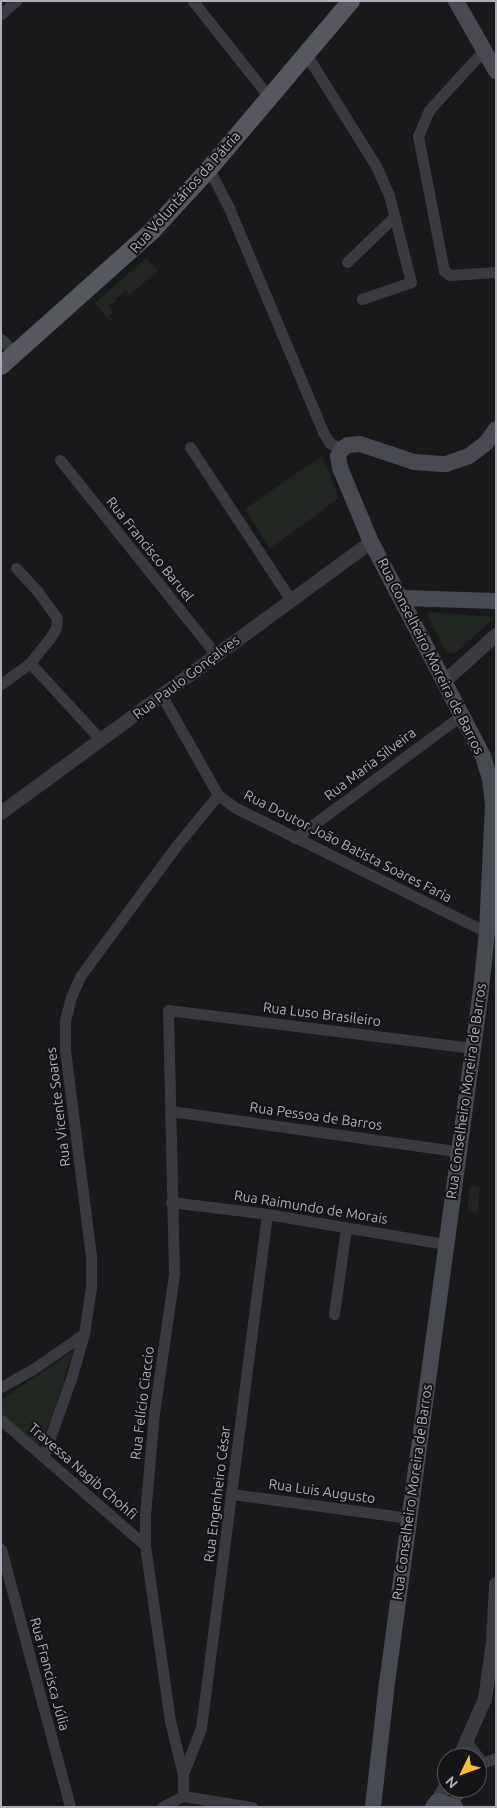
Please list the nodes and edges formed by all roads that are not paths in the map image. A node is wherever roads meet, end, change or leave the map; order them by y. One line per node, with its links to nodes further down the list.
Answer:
1 (16, 1): 5 (street)
2 (193, 1): 9 (street)
3 (352, 1): 7 (main road, Rua Voluntários da Pátria)
4 (456, 1): 6 (main road)
5 (1, 14)
6 (484, 50): 8 (main road); 13 (street)
7 (306, 54): 9 (main road, Rua Voluntários da Pátria); 11 (street)
8 (496, 71)
9 (269, 97): 10 (main road, Rua Voluntários da Pátria)
10 (209, 169): 16 (main road, Rua Voluntários da Pátria); 20 (street)
11 (395, 216): 12 (street); 14 (street)
12 (348, 262)
13 (496, 272)
14 (362, 299)
15 (1, 339): 16 (street)
16 (15, 354): 17 (main road, Rua Voluntários da Pátria)
17 (1, 366)
18 (496, 428): 20 (main road)
19 (190, 447): 25 (street)
20 (342, 449): 22 (main road, Rua Conselheiro Moreira de Barros)
21 (60, 460): 28 (street, Rua Francisco Baruel)
22 (371, 542): 24 (main road, Rua Conselheiro Moreira de Barros); 25 (street, Rua Paulo Gonçalves)
23 (16, 568): 29 (street)
24 (401, 598): 26 (main road); 30 (main road, Rua Conselheiro Moreira de Barros)
25 (292, 600): 28 (street, Rua Paulo Gonçalves)
26 (496, 601)
27 (496, 636): 30 (street)
28 (216, 655): 32 (street, Rua Paulo Gonçalves)
29 (30, 663): 31 (street); 34 (street)
30 (445, 681): 33 (main road, Rua Conselheiro Moreira de Barros)
31 (1, 684)
32 (162, 696): 34 (street, Rua Paulo Gonçalves); 35 (street, Rua Doutor João Batista Soares Faria)
33 (462, 715): 37 (street, Rua Maria Silveira); 38 (main road, Rua Conselheiro Moreira de Barros)
34 (101, 740): 36 (street, Rua Paulo Gonçalves)
35 (218, 795): 37 (street, Rua Doutor João Batista Soares Faria); 48 (street, Rua Vicente Soares)
36 (1, 813)
37 (296, 838): 38 (street, Rua Doutor João Batista Soares Faria)
38 (487, 932): 40 (main road, Rua Conselheiro Moreira de Barros)
39 (168, 1010): 40 (street, Rua Luso Brasileiro); 41 (street, Rua Felício Ciaccio)
40 (471, 1048): 42 (main road, Rua Conselheiro Moreira de Barros)
41 (171, 1111): 42 (street, Rua Pessoa de Barros); 43 (street, Rua Felício Ciaccio)
42 (457, 1152): 46 (main road, Rua Conselheiro Moreira de Barros)
43 (171, 1202): 44 (street, Rua Raimundo de Morais); 54 (street, Rua Felício Ciaccio)
44 (267, 1214): 45 (street, Rua Raimundo de Morais); 52 (street, Rua Engenheiro César)
45 (346, 1228): 46 (street, Rua Raimundo de Morais); 47 (street)
46 (445, 1244): 53 (main road, Rua Conselheiro Moreira de Barros)
47 (334, 1314)
48 (84, 1334): 49 (street); 51 (street, Rua Vicente Soares)
49 (1, 1387)
50 (1, 1420): 51 (street, Travessa Nagib Chohfi)
51 (43, 1457): 54 (street, Travessa Nagib Chohfi)
52 (232, 1494): 53 (street, Rua Luis Augusto); 60 (street, Rua Engenheiro César)
53 (409, 1518): 65 (main road, Rua Conselheiro Moreira de Barros)
54 (145, 1544): 60 (street, Rua Felício Ciaccio)
55 (1, 1549): 63 (street, Rua Francisca Júlia)
56 (496, 1584): 57 (street)
57 (467, 1742): 58 (street); 59 (street)
58 (464, 1748)
59 (470, 1748)
60 (183, 1774): 61 (street, Rua Felício Ciaccio)
61 (186, 1802): 62 (street); 64 (street)
62 (165, 1805)
63 (70, 1807)
64 (252, 1807)
65 (373, 1807)

